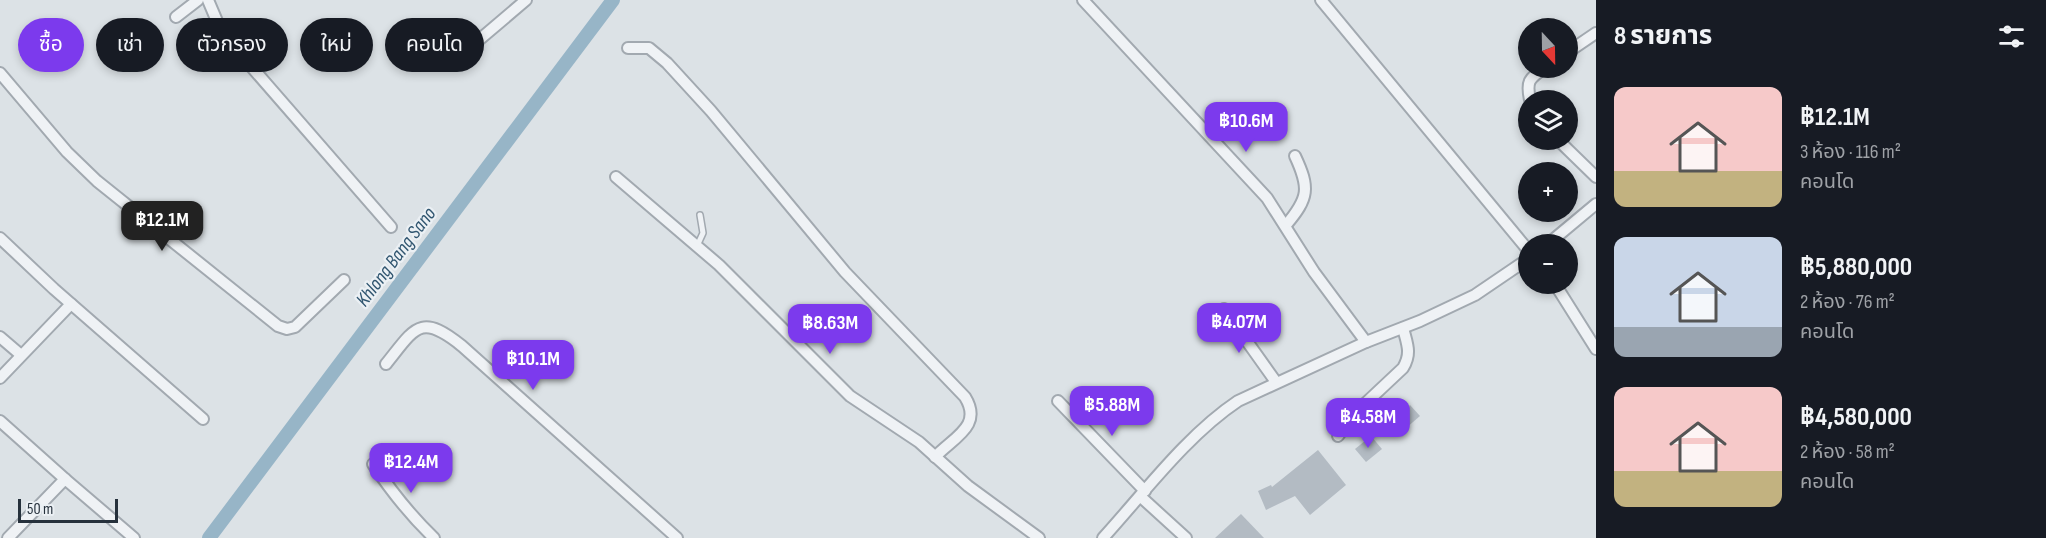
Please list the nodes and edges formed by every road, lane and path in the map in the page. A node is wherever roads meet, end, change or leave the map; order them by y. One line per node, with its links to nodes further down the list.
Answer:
1 (198, 0): 6 (street)
2 (208, 0): 19 (street)
3 (526, 0): 8 (street)
4 (1083, 0): 18 (street)
5 (1321, 0): 22 (street)
6 (176, 17)
7 (1596, 33): 9 (street)
8 (484, 36)
9 (1578, 45)
10 (628, 48): 41 (street)
11 (0, 73): 25 (street)
12 (1568, 150): 15 (street)
13 (1295, 156): 18 (street)
14 (616, 177): 23 (street)
15 (1596, 177)
16 (1596, 204): 20 (street)
17 (700, 215): 23 (lane)
18 (1286, 225): 31 (street)
19 (391, 227)
20 (1560, 234)
21 (0, 238): 27 (street)
22 (1518, 238)
23 (697, 246): 41 (street)
24 (1518, 266): 29 (street)
25 (344, 280)
26 (1561, 294): 32 (street)
27 (71, 304): 33 (street); 38 (street)
28 (1224, 309): 36 (street)
29 (1403, 328): 31 (street); 40 (street)
30 (0, 337): 33 (street)
31 (1366, 342): 36 (street)
32 (1596, 349)
33 (21, 355): 35 (street)
34 (386, 364): 48 (street)
35 (0, 378)
36 (1276, 382): 44 (street)
37 (1058, 402): 44 (street)
38 (202, 419)
39 (0, 421): 43 (street)
40 (1338, 436)
41 (935, 457): 49 (street)
42 (372, 464): 47 (street)
43 (65, 479): 45 (street); 46 (street)
44 (1143, 494): 50 (street); 51 (street)
45 (8, 538)
46 (134, 538)
47 (434, 538)
48 (677, 538)
49 (1039, 538)
50 (1103, 538)
51 (1186, 538)

